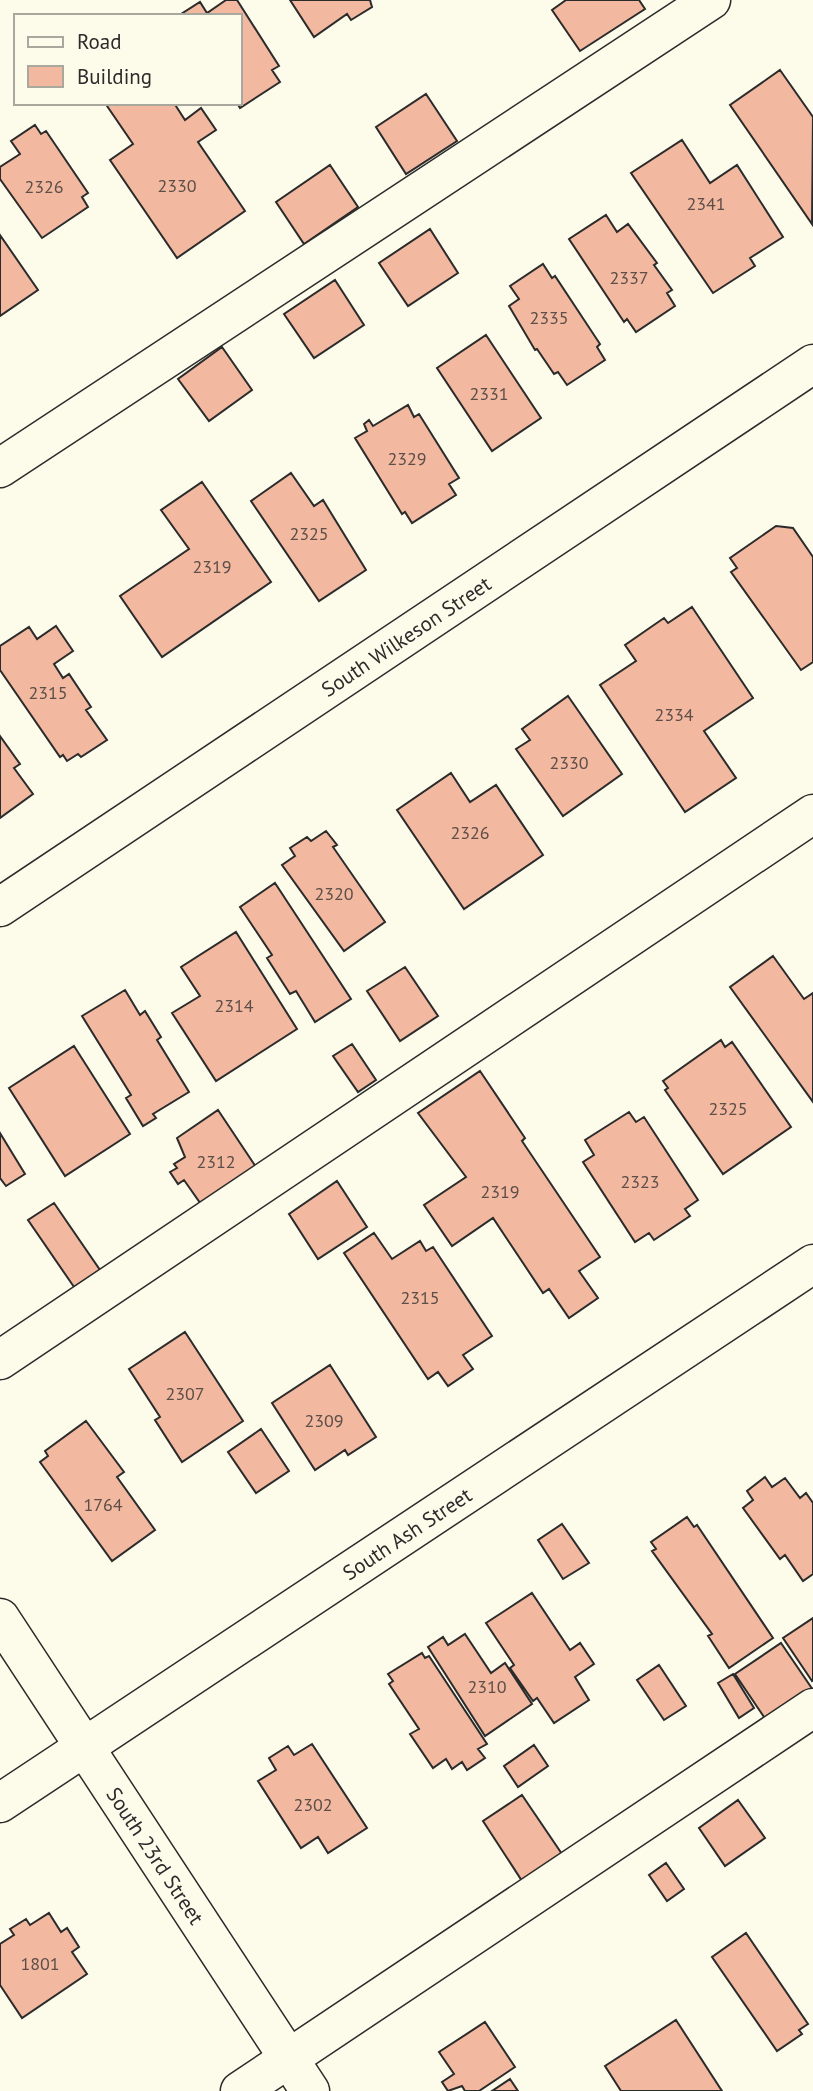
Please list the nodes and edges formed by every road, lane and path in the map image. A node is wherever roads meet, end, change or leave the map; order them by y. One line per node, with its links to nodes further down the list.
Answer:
1 (711, 0): 3 (street)
2 (813, 364): 5 (street, South Wilkeson Street)
3 (0, 468)
4 (813, 814): 7 (street)
5 (0, 907)
6 (813, 1264): 10 (street, South Ash Street)
7 (0, 1360)
8 (0, 1618): 10 (street, South 23rd Street)
9 (813, 1708): 12 (street)
10 (85, 1747): 11 (street, South Ash Street); 12 (street, South 23rd Street)
11 (0, 1803)
12 (289, 2059): 13 (street); 14 (street, South 23rd Street)
13 (240, 2091)
14 (310, 2091)

